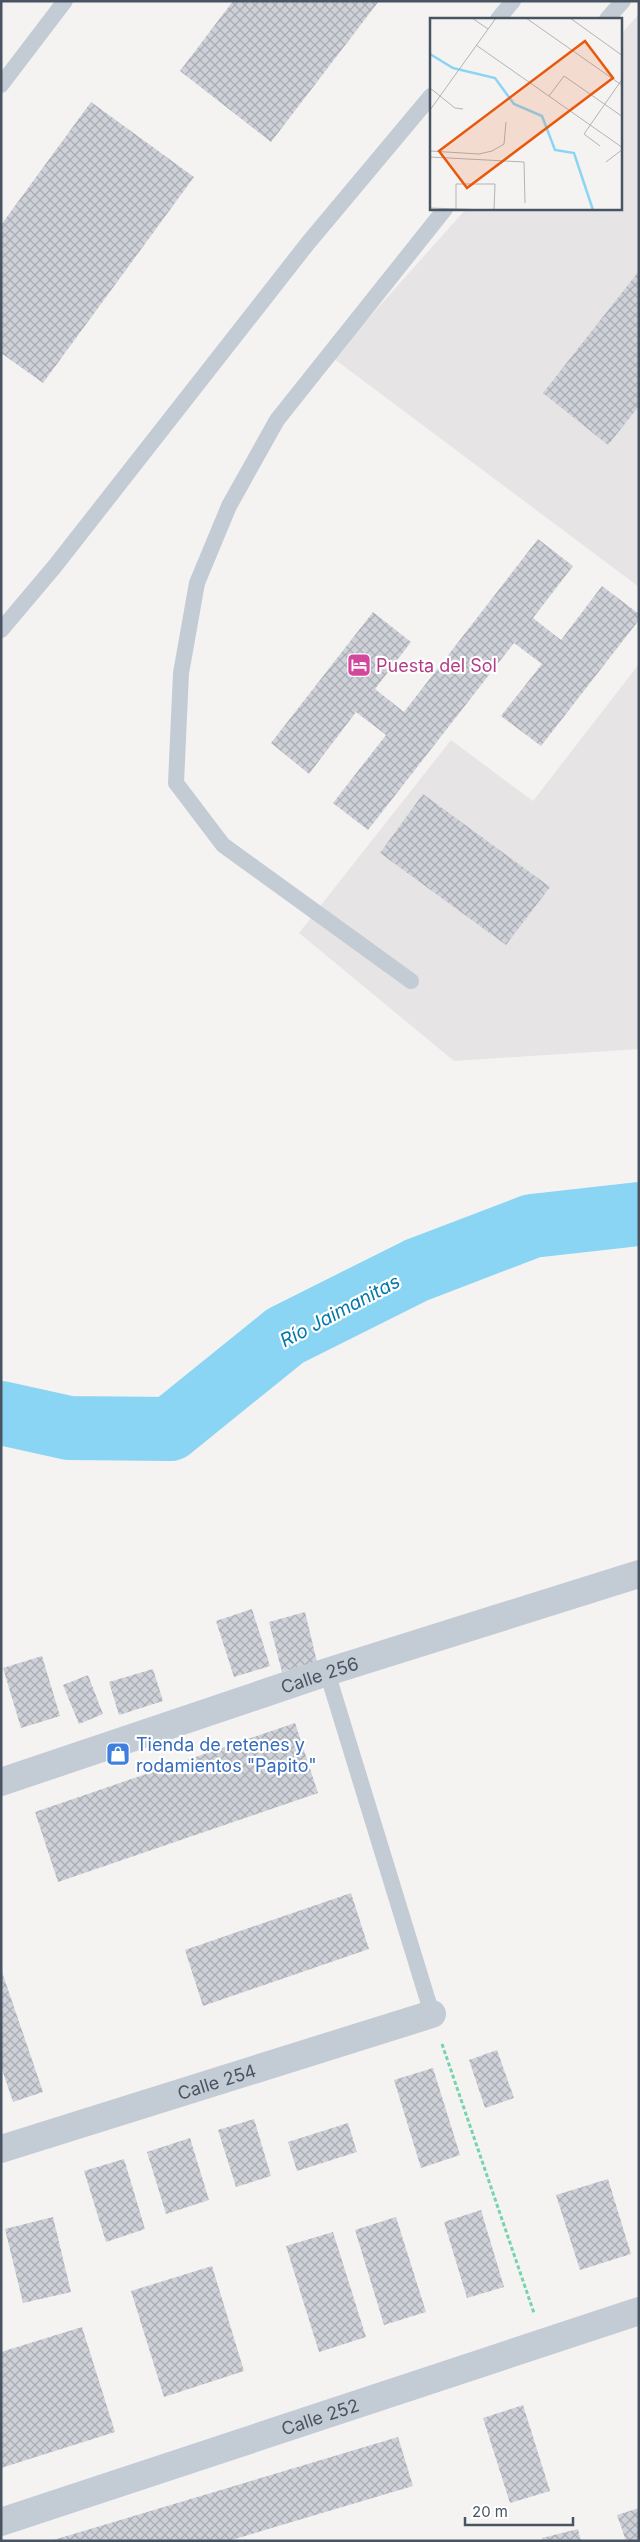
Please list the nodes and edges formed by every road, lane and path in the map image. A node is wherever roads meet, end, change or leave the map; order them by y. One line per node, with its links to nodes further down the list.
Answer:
1 (65, 1): 6 (lane)
2 (513, 1): 4 (lane)
3 (623, 1): 5 (lane)
4 (499, 18)
5 (608, 18)
6 (1, 85)
7 (430, 97): 9 (lane)
8 (444, 210): 10 (lane)
9 (1, 630)
10 (411, 981)
11 (639, 1574): 12 (street, Calle 256)
12 (327, 1672): 13 (street, Calle 256); 14 (lane)
13 (1, 1782)
14 (432, 2014): 15 (street, Calle 254); 17 (path)
15 (1, 2149)
16 (639, 2311): 17 (street, Calle 252)
17 (544, 2342): 18 (street, Calle 252)
18 (1, 2522)

